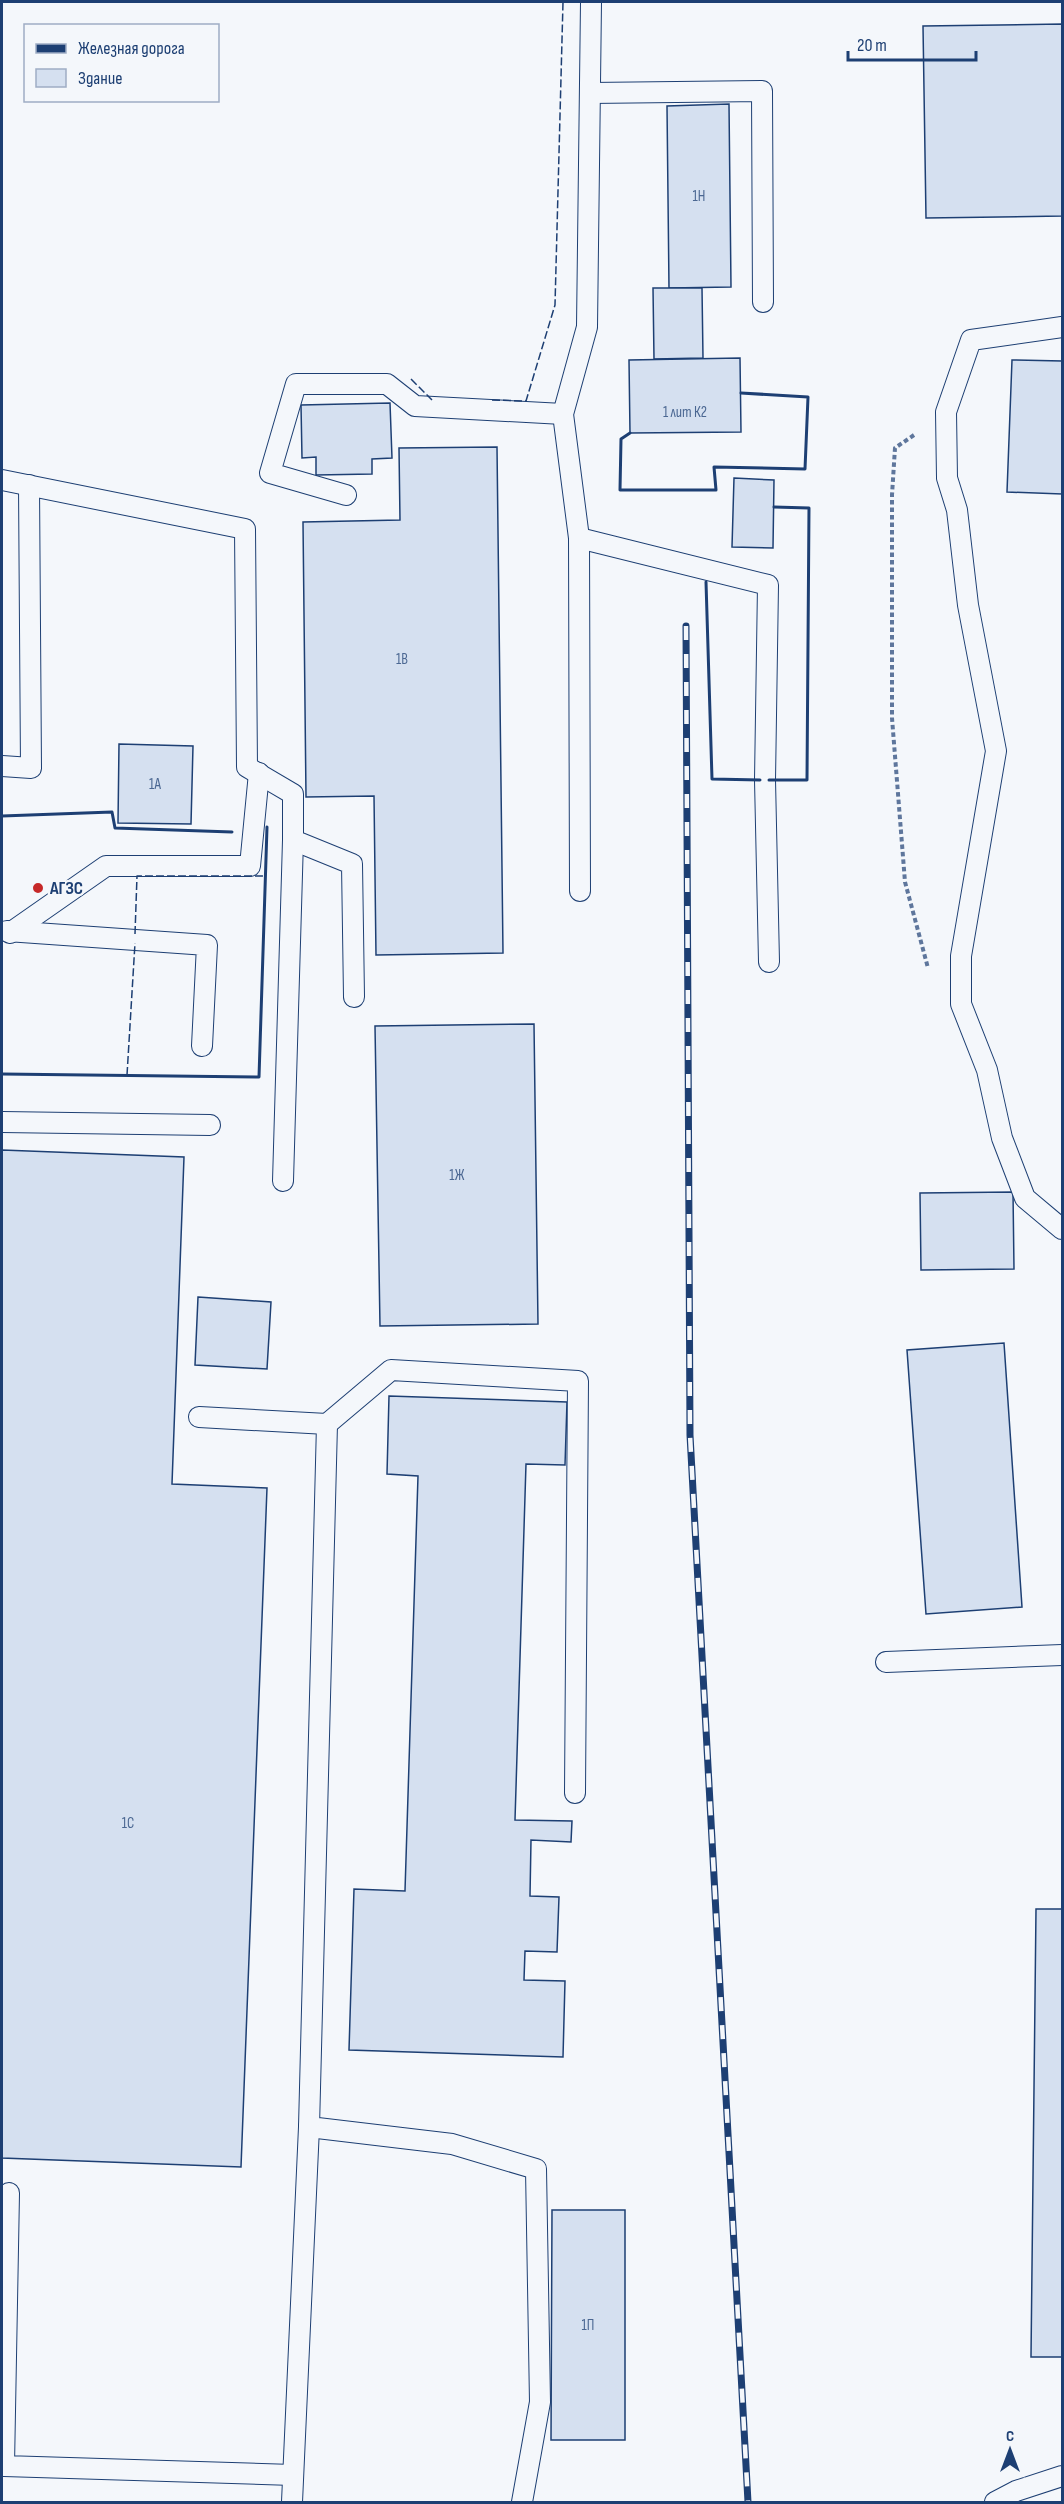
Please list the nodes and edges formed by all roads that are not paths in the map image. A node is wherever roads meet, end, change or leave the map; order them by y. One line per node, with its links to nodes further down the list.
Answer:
1 (591, 2): 2 (lane)
2 (590, 93): 3 (lane); 5 (lane)
3 (763, 302)
4 (1062, 327): 21 (lane)
5 (563, 414): 8 (lane); 9 (lane)
6 (2, 480): 7 (lane)
7 (29, 485): 10 (lane); 11 (lane)
8 (346, 495)
9 (579, 538): 13 (lane); 15 (lane)
10 (2, 766)
11 (258, 773): 12 (lane); 14 (lane)
12 (293, 840): 16 (lane); 20 (lane)
13 (580, 891)
14 (6, 930): 17 (lane)
15 (769, 962)
16 (354, 996)
17 (202, 1046)
18 (2, 1122): 19 (lane)
19 (210, 1125)
20 (284, 1181)
21 (1062, 1229)
22 (199, 1417): 23 (lane)
23 (327, 1424): 26 (lane); 27 (lane)
24 (1062, 1655): 25 (lane)
25 (886, 1662)
26 (575, 1794)
27 (309, 2127): 29 (lane); 32 (lane)
28 (9, 2193): 29 (lane)
29 (293, 2475): 31 (lane)
30 (1062, 2476): 33 (lane)
31 (292, 2502)
32 (522, 2502)
33 (995, 2502)

